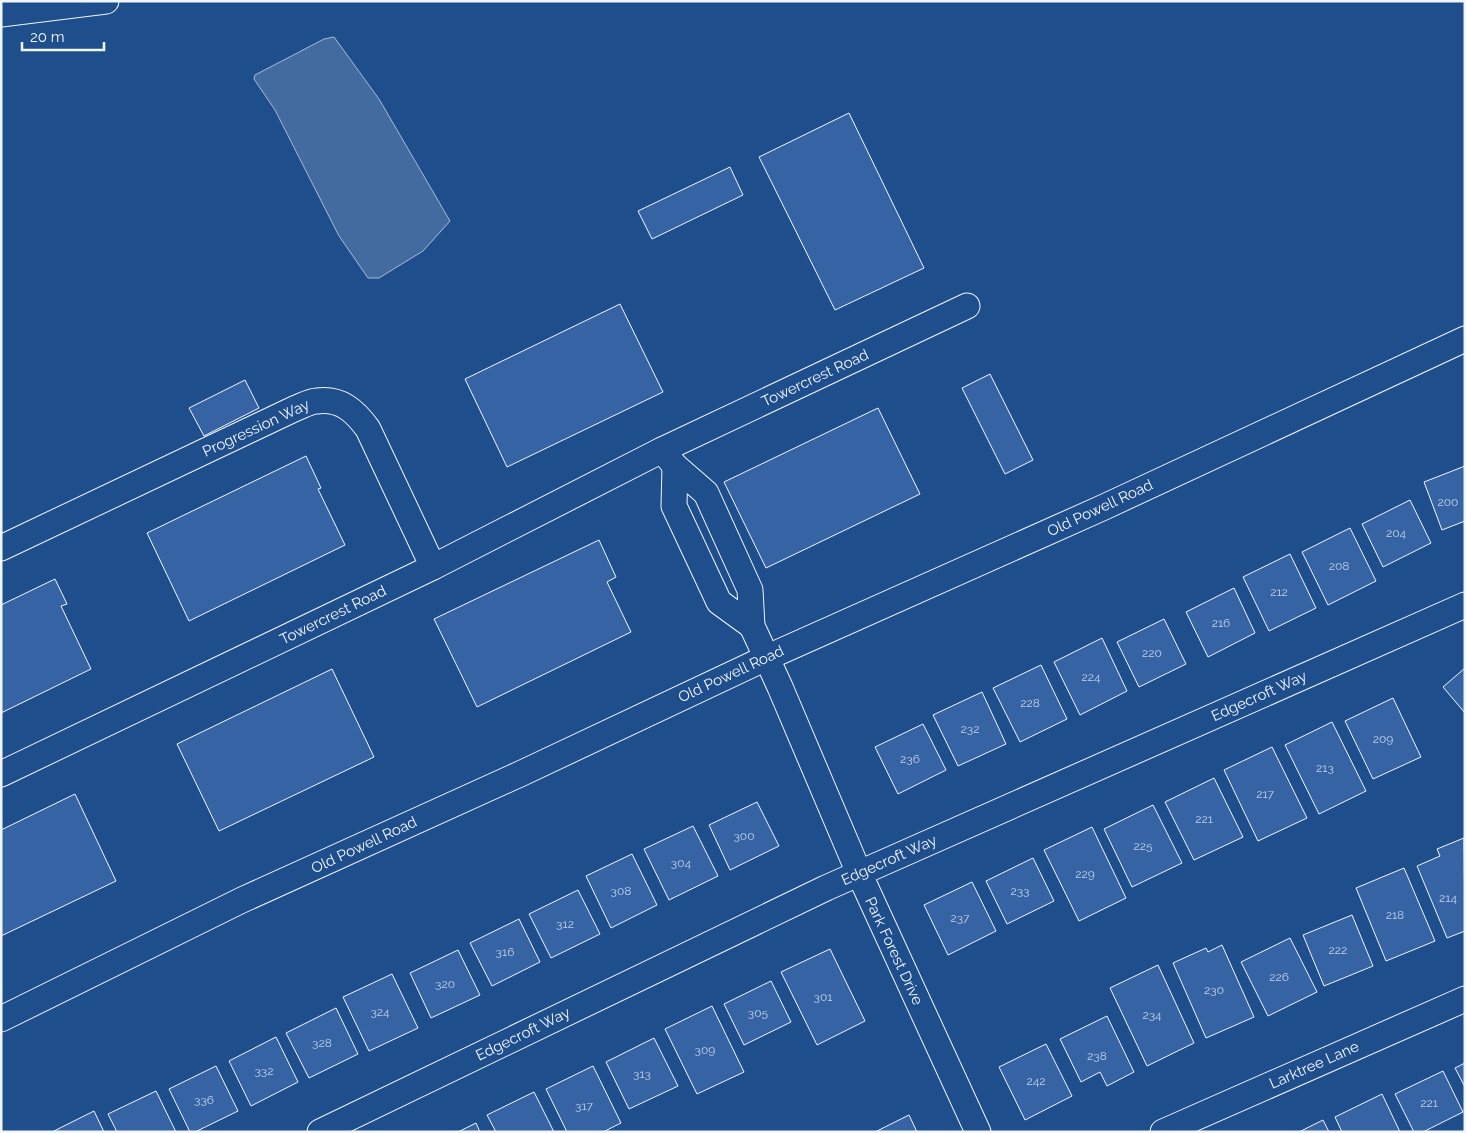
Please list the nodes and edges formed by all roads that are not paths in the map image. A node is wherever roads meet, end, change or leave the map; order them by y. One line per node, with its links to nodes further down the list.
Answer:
1 (106, 1): 2 (street)
2 (1, 14)
3 (967, 306): 5 (street, Towercrest Road)
4 (1465, 338): 10 (street, Old Powell Road)
5 (669, 458): 7 (street, Towercrest Road); 9 (street); 9 (street)
6 (1, 548): 7 (street, Progression Way)
7 (433, 567): 11 (street, Towercrest Road)
8 (1465, 605): 12 (street, Edgecroft Way)
9 (752, 626): 10 (street)
10 (766, 658): 12 (street, Park Forest Drive); 14 (street, Old Powell Road)
11 (1, 774)
12 (858, 873): 15 (street, Edgecroft Way); 16 (street, Park Forest Drive)
13 (1465, 999): 17 (street, Larktree Lane)
14 (1, 1019)
15 (320, 1132)
16 (978, 1132)
17 (1163, 1132)

